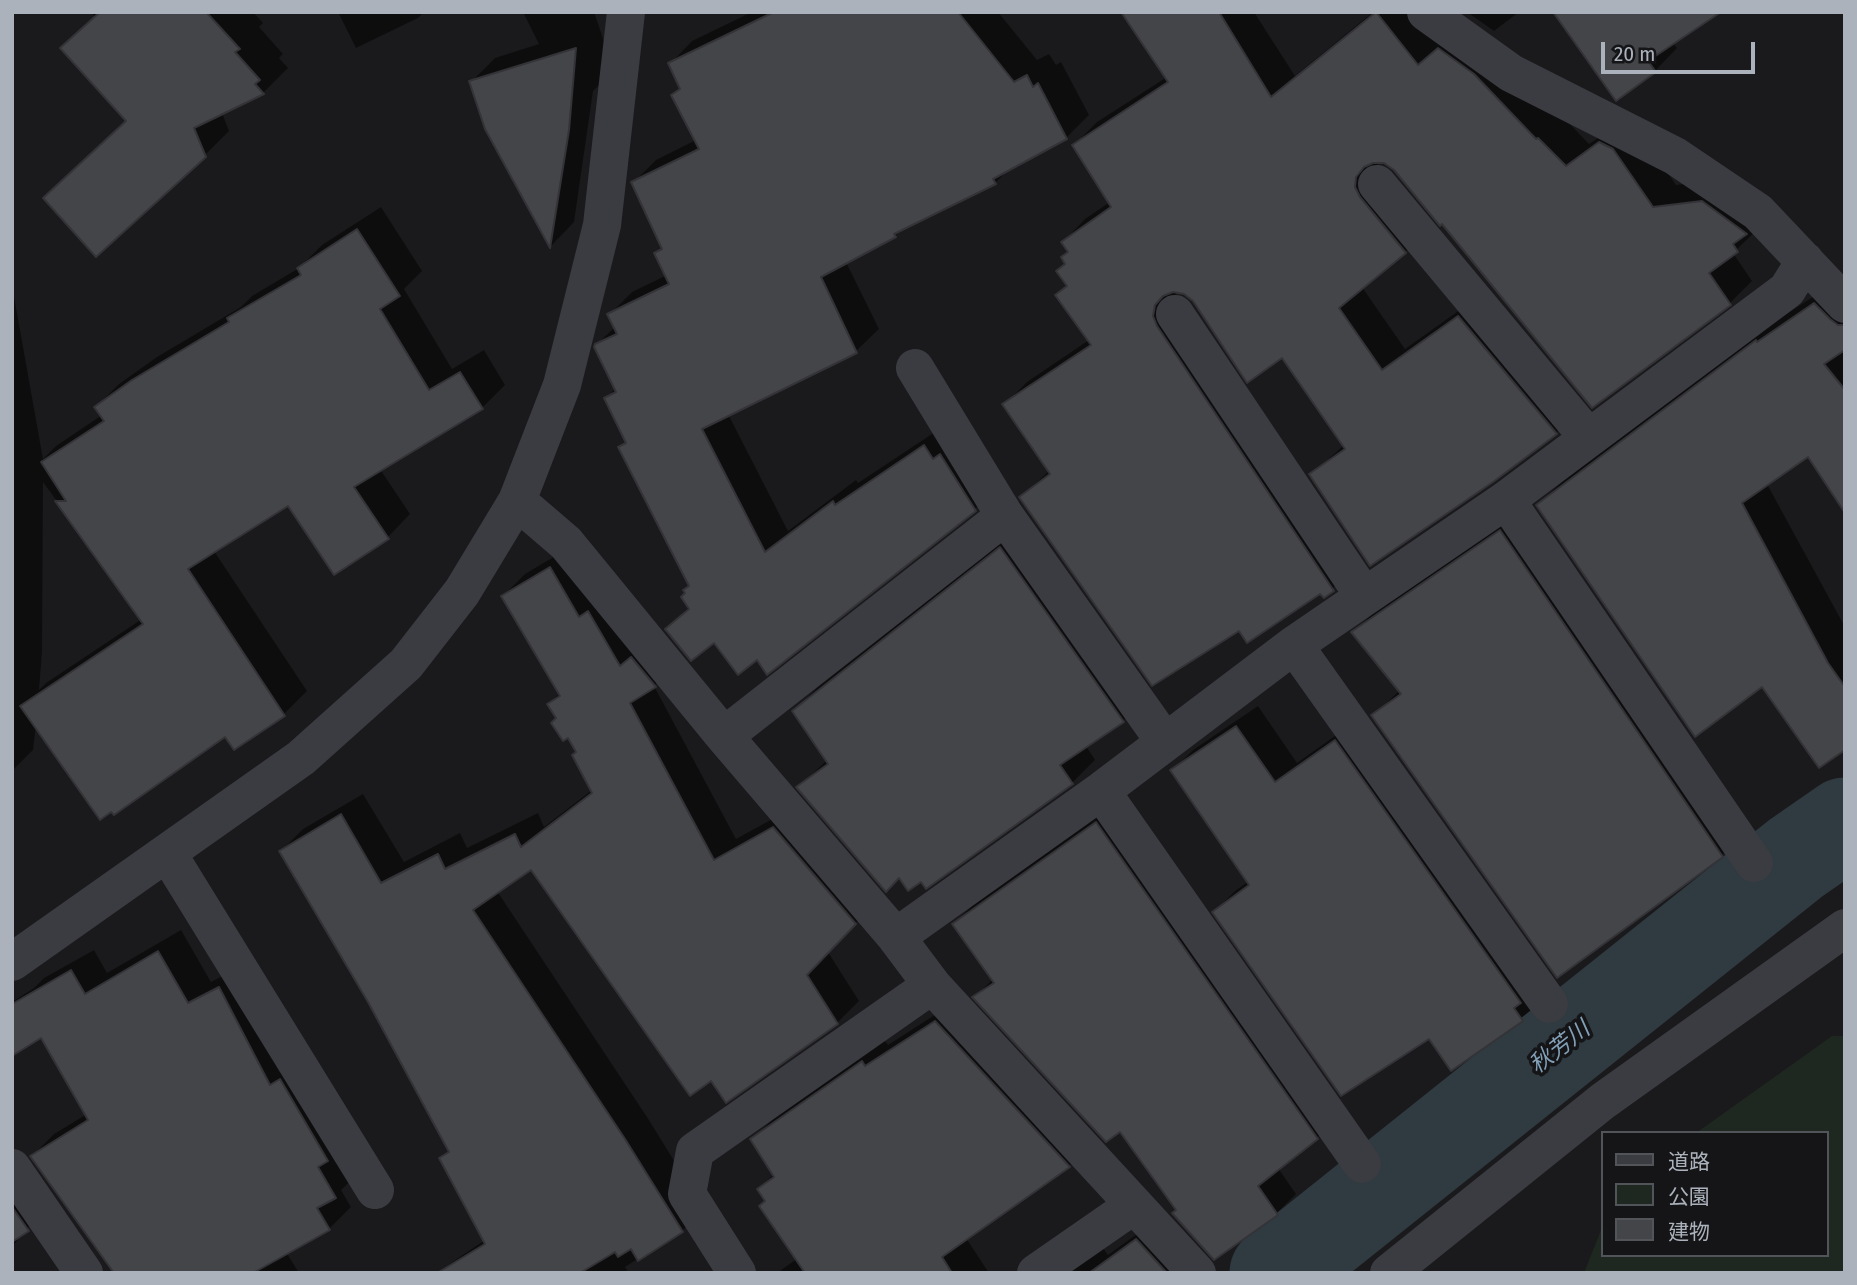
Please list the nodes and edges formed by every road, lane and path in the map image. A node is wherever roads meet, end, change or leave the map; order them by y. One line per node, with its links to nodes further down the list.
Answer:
1 (626, 12): 10 (street)
2 (1426, 12): 4 (street)
3 (1377, 184): 8 (street)
4 (1805, 261): 5 (street); 8 (street)
5 (1845, 304)
6 (1175, 314): 12 (street)
7 (915, 368): 11 (street)
8 (1588, 437): 9 (street)
9 (1506, 500): 12 (street); 18 (street)
10 (516, 501): 14 (street); 17 (street)
11 (1005, 516): 14 (street); 15 (street)
12 (1364, 596): 13 (street)
13 (1294, 645): 15 (street); 23 (street)
14 (724, 736): 20 (street)
15 (1165, 742): 16 (street)
16 (1101, 790): 20 (street); 24 (street)
17 (168, 854): 21 (street); 26 (street)
18 (1754, 863)
19 (1845, 928): 32 (street)
20 (896, 937): 22 (street)
21 (12, 962)
22 (932, 985): 27 (street); 28 (street)
23 (1549, 1004)
24 (1362, 1164)
25 (12, 1168): 29 (street)
26 (376, 1190)
27 (1134, 1205): 30 (street); 31 (street)
28 (724, 1268)
29 (84, 1273)
30 (1036, 1273)
31 (1197, 1273)
32 (1390, 1273)

